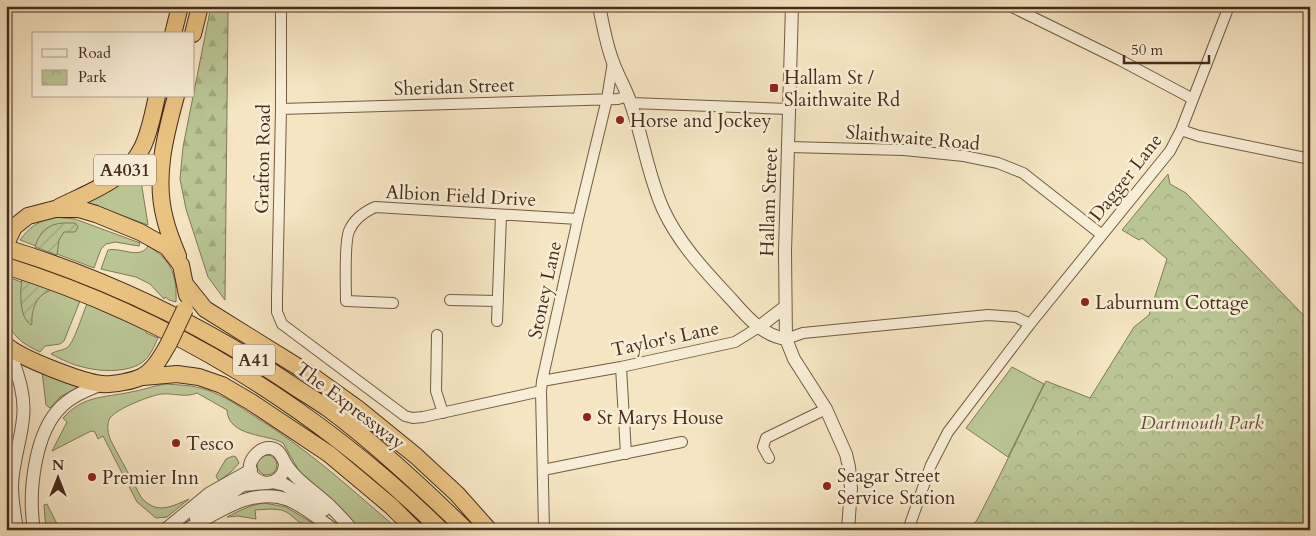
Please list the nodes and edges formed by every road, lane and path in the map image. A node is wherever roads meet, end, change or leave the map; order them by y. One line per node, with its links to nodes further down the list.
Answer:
1 (180, 6): 8 (highway)
2 (200, 6): 9 (highway)
3 (281, 6): 16 (street, Grafton Road)
4 (599, 6): 10 (street)
5 (792, 6): 17 (street, Hallam Street)
6 (1010, 6): 15 (street)
7 (1229, 6): 15 (street, Dagger Lane)
8 (174, 32)
9 (194, 32)
10 (613, 62): 13 (street, Stoney Lane); 14 (street)
11 (156, 98): 21 (highway, A4031)
12 (175, 98): 28 (highway, A4031)
13 (607, 99): 14 (street, Sheridan Street); 16 (street, Sheridan Street); 25 (street, Stoney Lane)
14 (630, 99): 17 (street, Sheridan Street); 38 (street)
15 (1193, 100): 18 (street, Dagger Lane)
16 (281, 109): 35 (street, Grafton Road)
17 (789, 109): 19 (street, Hallam Street)
18 (1181, 130): 20 (street); 26 (street, Dagger Lane)
19 (789, 147): 26 (street, Slaithwaite Road); 34 (street, Hallam Street)
20 (1310, 159)
21 (55, 209): 23 (highway, A4031); 28 (highway, A4031)
22 (501, 215): 25 (street, Albion Field Drive); 32 (street); 33 (street, Albion Field Drive)
23 (28, 216): 24 (highway); 27 (highway)
24 (6, 218)
25 (578, 219): 45 (street, Stoney Lane)
26 (1102, 234): 37 (street, Dagger Lane)
27 (7, 243): 65 (highway, The Expressway / A41)
28 (181, 265): 30 (highway, A4031)
29 (6, 266): 64 (highway, The Expressway / A41)
30 (185, 284): 43 (highway, A4031, bridge); 66 (highway, A41)
31 (450, 300): 32 (street)
32 (498, 301): 36 (street)
33 (393, 303)
34 (785, 307): 38 (street, Taylor's Lane); 39 (street, Hallam Street)
35 (277, 312): 47 (street, Taylor's Lane)
36 (497, 321)
37 (1030, 324): 39 (street); 69 (street, Dagger Lane)
38 (759, 327): 39 (street); 42 (street, Taylor's Lane)
39 (786, 339): 46 (street)
40 (449, 342): 47 (street)
41 (7, 346): 44 (highway); 55 (street)
42 (621, 367): 45 (street, Taylor's Lane); 49 (street)
43 (142, 377): 44 (highway); 63 (highway, A41)
44 (102, 384): 58 (street)
45 (542, 386): 47 (street, Taylor's Lane); 53 (street, Stoney Lane)
46 (826, 409): 50 (street); 68 (street)
47 (443, 413)
48 (682, 442): 49 (street)
49 (626, 454): 53 (street)
50 (769, 458)
51 (284, 463): 52 (street); 54 (street); 62 (street)
52 (250, 470): 54 (street); 59 (street)
53 (542, 470): 67 (street, Stoney Lane)
54 (268, 483): 60 (street); 62 (street)
55 (12, 498): 56 (street); 57 (street)
56 (6, 528)
57 (17, 530)
58 (34, 530)
59 (165, 530)
60 (184, 530): 61 (street)
61 (334, 530)
62 (351, 530)
63 (415, 530)
64 (441, 530)
65 (466, 530)
66 (489, 530)
67 (544, 530)
68 (848, 530)
69 (908, 530)

